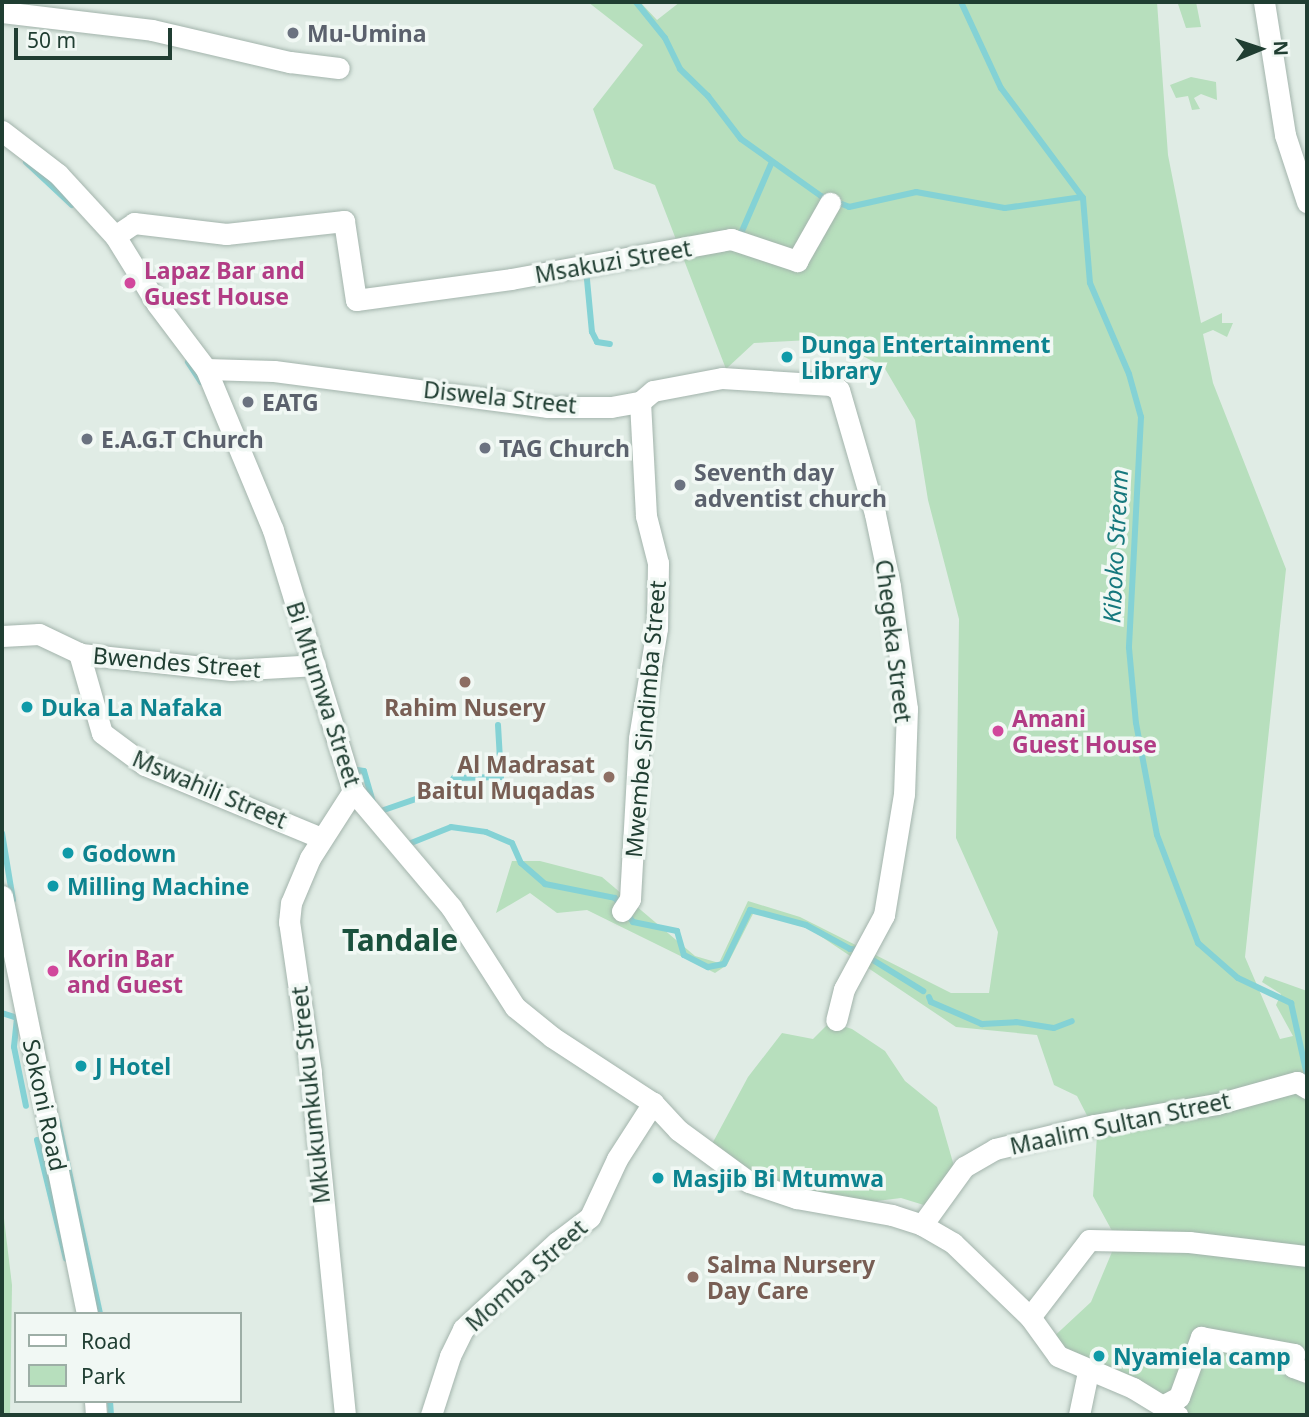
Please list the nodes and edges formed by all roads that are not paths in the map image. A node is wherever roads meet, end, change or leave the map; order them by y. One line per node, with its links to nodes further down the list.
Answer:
1 (1264, 2): 5 (street)
2 (2, 12): 3 (street)
3 (339, 68)
4 (2, 131): 7 (street, Bi Mtumwa Street)
5 (1307, 202)
6 (830, 203): 7 (street, Msakuzi Street)
7 (115, 236): 8 (street, Bi Mtumwa Street)
8 (206, 369): 10 (street, Diswela Street); 13 (street, Bi Mtumwa Street)
9 (831, 385): 10 (street, Diswela Street); 18 (street, Chegeka Street)
10 (640, 402): 17 (street, Mwembe Sindimba Street)
11 (2, 636): 12 (street)
12 (81, 654): 13 (street, Bwendes Street); 15 (street, Mswahili Street)
13 (315, 664): 14 (street, Bi Mtumwa Street)
14 (354, 790): 15 (street, Mkukumkuku Street); 20 (street, Bi Mtumwa Street)
15 (321, 838): 28 (street, Mkukumkuku Street)
16 (2, 896): 23 (street, Sokoni Road)
17 (622, 911)
18 (836, 1020)
19 (1307, 1087): 21 (street, Maalim Sultan Street)
20 (653, 1103): 21 (street, Bi Mtumwa Street); 29 (street, Momba Street)
21 (922, 1225): 24 (street, Bi Mtumwa Street)
22 (1307, 1256): 24 (street)
23 (87, 1312)
24 (1030, 1317): 25 (street, Bi Mtumwa Street)
25 (1088, 1372): 27 (street, Bi Mtumwa Street); 30 (street)
26 (1307, 1372): 27 (street)
27 (1171, 1410)
28 (345, 1415)
29 (431, 1415)
30 (1079, 1415)

